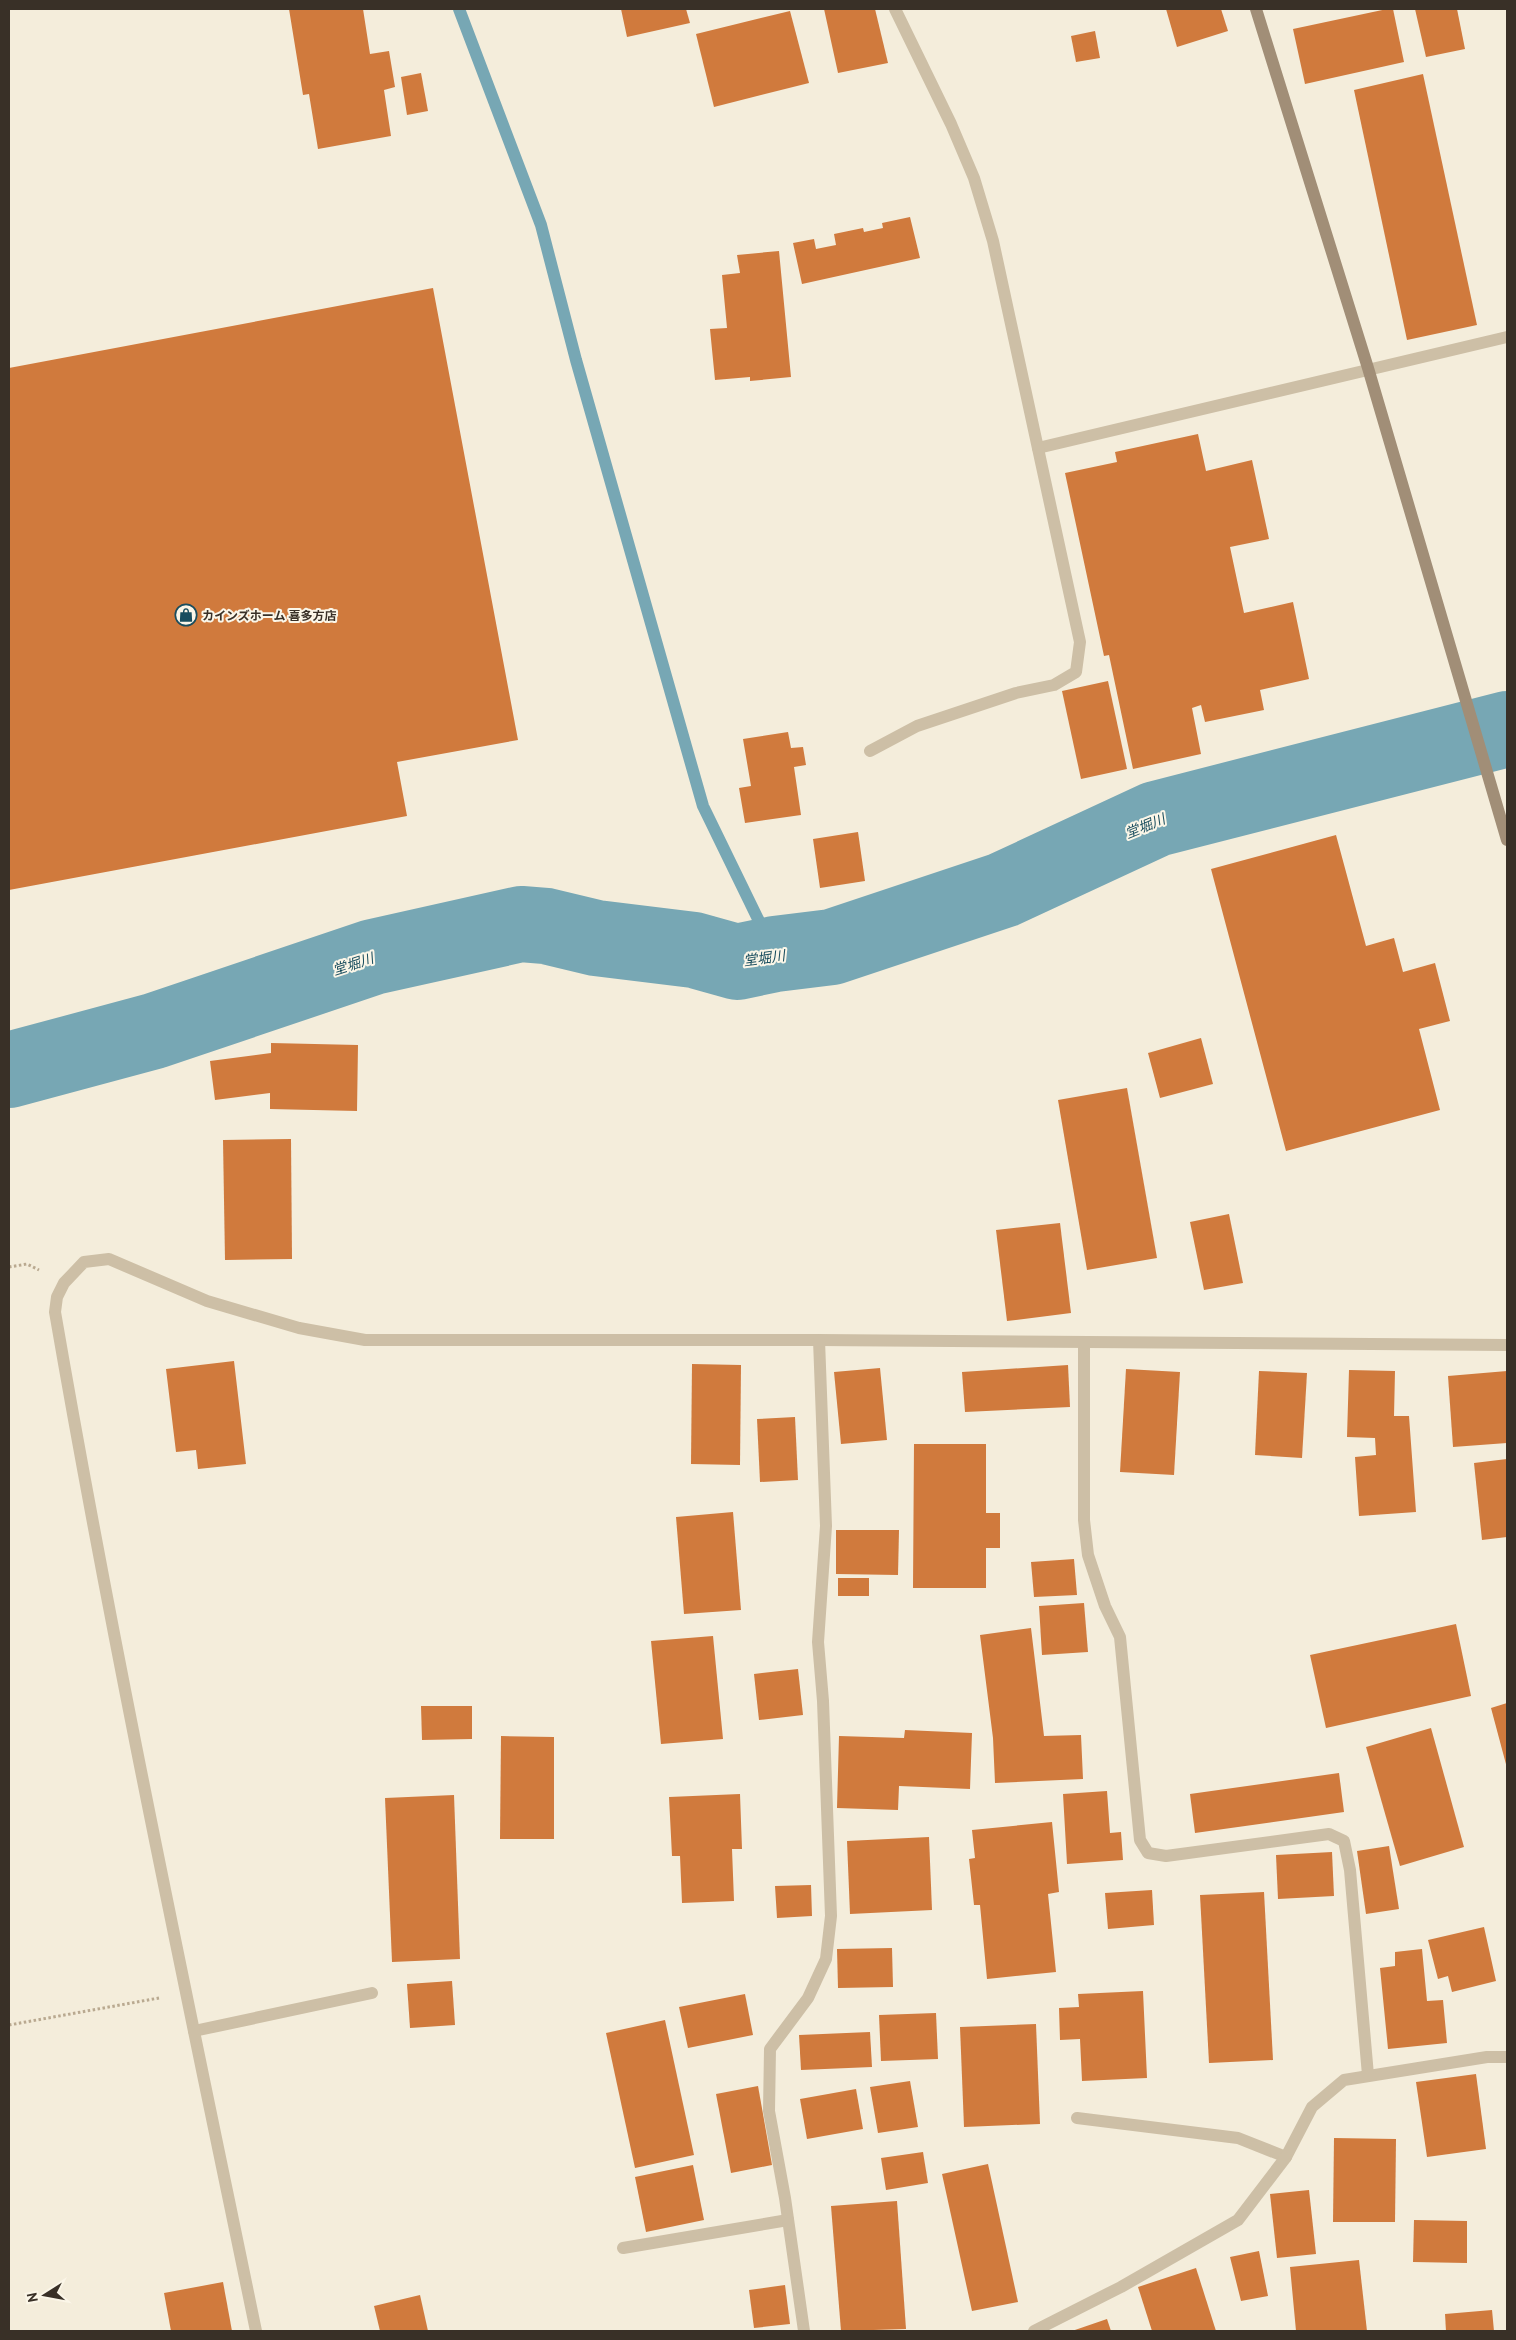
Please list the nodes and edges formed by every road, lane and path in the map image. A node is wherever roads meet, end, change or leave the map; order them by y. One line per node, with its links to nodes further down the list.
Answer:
1 (895, 9): 5 (street)
2 (1256, 9): 4 (street)
3 (1507, 336): 4 (street)
4 (1368, 368): 5 (street); 7 (street)
5 (1038, 448): 6 (street)
6 (870, 751)
7 (1507, 840)
8 (819, 1340): 9 (street); 11 (street); 19 (street)
9 (1084, 1342): 10 (street); 16 (street)
10 (1507, 1345)
11 (186, 1993): 13 (path); 14 (street)
12 (372, 1993): 14 (street)
13 (9, 2025)
14 (194, 2031): 21 (street)
15 (1507, 2057): 16 (street)
16 (1368, 2075): 18 (street)
17 (1077, 2118): 18 (street)
18 (1286, 2157): 23 (street)
19 (788, 2220): 20 (street); 22 (street)
20 (623, 2248)
21 (256, 2331)
22 (804, 2331)
23 (1034, 2331)

